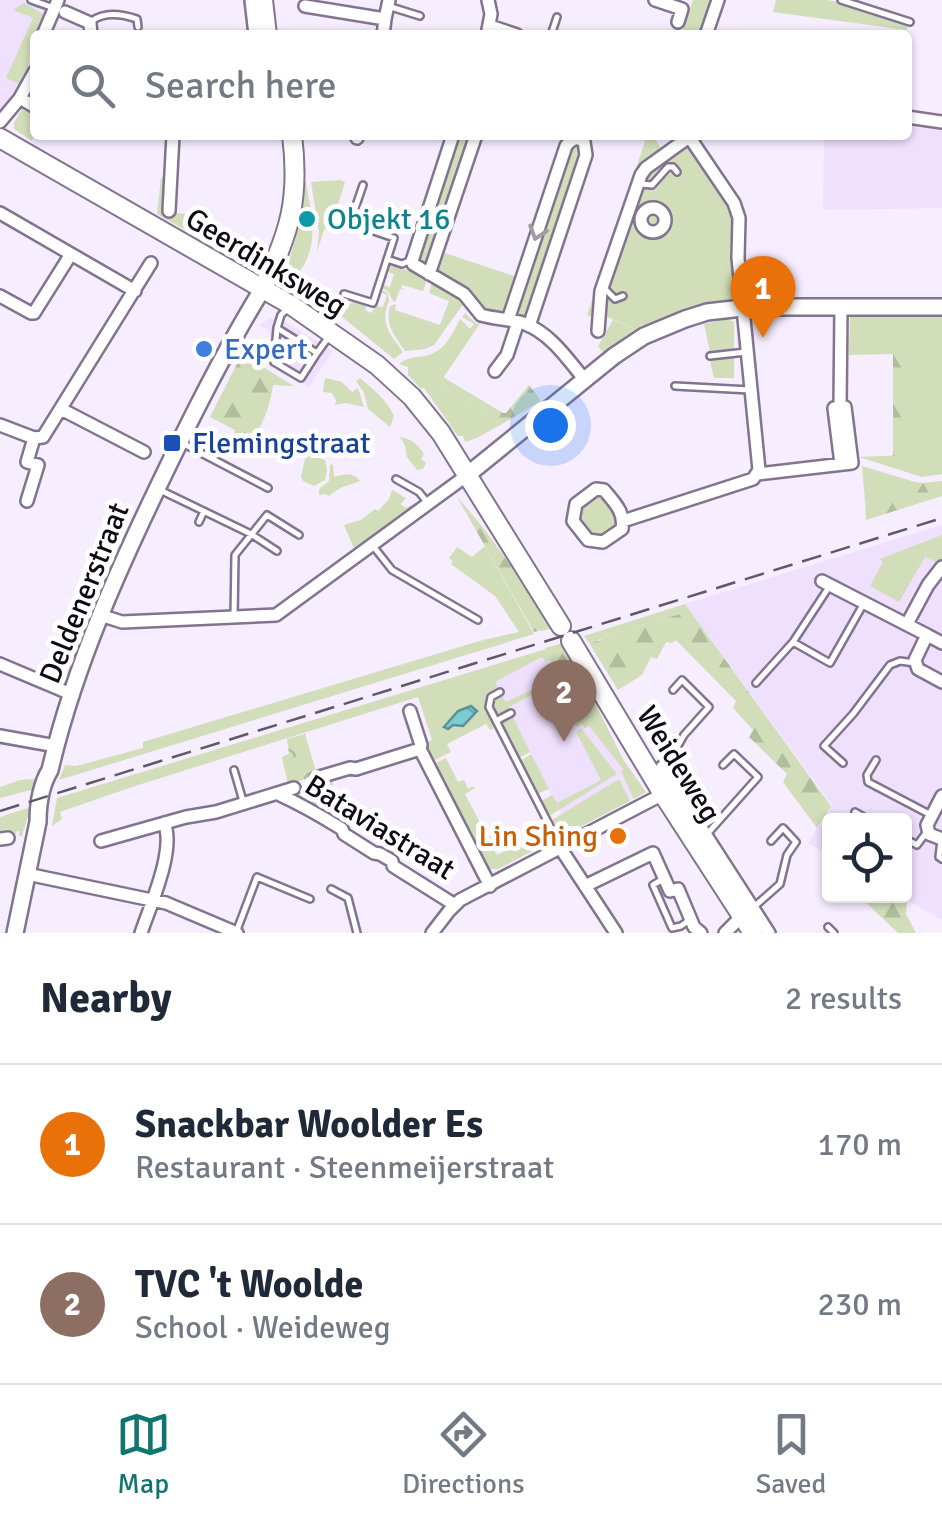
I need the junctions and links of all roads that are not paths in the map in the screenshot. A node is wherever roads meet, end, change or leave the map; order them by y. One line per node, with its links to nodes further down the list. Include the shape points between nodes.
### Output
1 (31, 0): 9 (lane)
2 (251, 0): 18 (street); 19 (main road)
3 (273, 0): 20 (main road)
4 (488, 0): 21 (street)
5 (655, 0): 13 (street, via 682,9)
6 (718, 0): 23 (street)
7 (841, 0): 14 (lane)
8 (304, 6): 10 (street)
9 (59, 7): 16 (street); 17 (street)
10 (387, 8): 11 (lane)
11 (420, 16)
12 (557, 18): 22 (lane)
13 (678, 22)
14 (910, 22)
15 (138, 27): 16 (lane, via 136,19 110,14 97,17)
16 (91, 29)
17 (46, 30)
18 (254, 30)
19 (267, 30)
20 (270, 30)
21 (488, 30)
22 (553, 30)
23 (708, 30)
24 (30, 79): 25 (street)
25 (20, 98): 26 (street); 28 (street)
26 (30, 104)
27 (912, 118): 29 (street)
28 (0, 122)
29 (942, 122)
30 (0, 138): 52 (main road, Geerdinksweg)
31 (173, 140): 42 (street)
32 (293, 140): 52 (main road, Deldenerstraat, via 291,218)
33 (451, 140): 48 (street)
34 (474, 140): 50 (street)
35 (572, 140): 61 (street, one-way to 61)
36 (584, 140): 61 (street, via 586,155)
37 (683, 140): 40 (street, via 646,168)
38 (691, 140): 60 (street, via 737,210)
39 (677, 172): 40 (lane, via 668,167 652,185)
40 (638, 183): 51 (street, via 635,213)
41 (363, 186): 45 (lane)
42 (170, 211)
43 (0, 214): 46 (street)
44 (338, 219): 45 (lane)
45 (350, 223): 47 (lane, via 394,238)
46 (70, 254): 53 (street); 55 (street, via 34,313)
47 (388, 259): 48 (lane); 54 (lane, via 373,302)
48 (412, 260): 50 (street)
49 (152, 263): 53 (street)
50 (430, 274): 61 (street, via 464,294 481,316)
51 (603, 286): 56 (lane, via 614,299); 63 (street)
52 (263, 288): 57 (main road, Geerdinksweg); 75 (main road, Deldenerstraat)
53 (135, 291): 72 (street)
54 (344, 294)
55 (0, 296)
56 (623, 296)
57 (291, 304): 62 (lane); 64 (main road, Geerdinksweg)
58 (841, 307): 59 (main road); 60 (main road); 77 (street, via 840,408 845,407 852,463)
59 (942, 307)
60 (744, 308): 65 (street); 69 (main road, via 707,312 656,330)
61 (519, 322): 68 (street); 69 (street, via 556,346)
62 (277, 328): 66 (lane); 66 (lane, via 274,362 301,378)
63 (598, 330)
64 (332, 332): 66 (lane); 78 (main road, Geerdinksweg, via 412,398)
65 (746, 352): 67 (lane); 71 (street)
66 (318, 353)
67 (710, 356)
68 (495, 371)
69 (584, 379): 78 (main road)
70 (674, 386): 71 (lane)
71 (750, 390): 77 (street)
72 (61, 409): 74 (street, via 43,437); 76 (street)
73 (0, 425): 74 (street)
74 (34, 438): 82 (street, via 27,462 38,465)
75 (180, 441): 80 (main road, Deldenerstraat); 81 (lane)
76 (144, 452)
77 (758, 474): 86 (street)
78 (466, 476): 83 (street); 122 (main road, Weideweg)
79 (396, 479): 83 (lane)
80 (157, 488): 84 (lane); 94 (main road, Deldenerstraat)
81 (268, 488)
82 (27, 501)
83 (429, 504): 89 (street)
84 (204, 511): 85 (lane); 87 (lane)
85 (199, 522)
86 (623, 522): 86 (street, via 600,488 574,509 574,524 591,541 606,541)
87 (252, 534): 88 (lane, via 267,515); 90 (lane); 95 (lane, via 235,556)
88 (298, 536)
89 (373, 546): 95 (street, via 276,615); 96 (lane, via 392,570)
90 (277, 551)
91 (942, 567): 97 (street)
92 (827, 583): 93 (street); 99 (lane)
93 (864, 602): 97 (street); 99 (lane, via 830,664)
94 (100, 614): 95 (street, via 122,622); 107 (main road, Deldenerstraat)
95 (234, 618)
96 (478, 620)
97 (907, 624): 98 (street)
98 (927, 634): 100 (street); 101 (street)
99 (793, 642): 104 (lane)
100 (942, 643)
101 (915, 663): 103 (street); 115 (lane, via 890,664 824,746)
102 (0, 664): 107 (street)
103 (942, 682)
104 (756, 683)
105 (674, 690): 117 (lane, Weideweg, via 682,680 709,707)
106 (500, 692): 110 (lane, via 489,702)
107 (72, 694): 112 (main road, Deldenerstraat)
108 (410, 711): 113 (street)
109 (511, 713): 110 (lane)
110 (496, 721): 133 (lane)
111 (0, 736): 112 (street)
112 (56, 746): 135 (main road, Deldenerstraat)
113 (420, 750): 119 (street); 137 (street)
114 (876, 760): 125 (lane, via 868,782)
115 (843, 764)
116 (723, 765): 128 (lane, Weideweg, via 734,754 758,777)
117 (662, 767): 128 (street, Weideweg)
118 (234, 770): 124 (lane)
119 (316, 778)
120 (294, 788): 121 (street)
121 (278, 794): 124 (street); 142 (street, Bataviastraat)
122 (663, 794): 133 (street); 143 (main road, Weideweg)
123 (942, 796): 125 (street)
124 (244, 804): 126 (street)
125 (931, 816): 127 (street)
126 (164, 824): 130 (street); 141 (street, via 168,837)
127 (927, 830): 129 (street); 132 (lane, via 917,845)
128 (706, 835): 143 (street, Weideweg)
129 (942, 840): 134 (lane)
130 (102, 841)
131 (772, 841): 143 (lane, via 783,828 796,842 780,884)
132 (912, 842)
133 (561, 849): 137 (street); 138 (street)
134 (942, 859)
135 (27, 874): 141 (street); 145 (main road, Deldenerstraat)
136 (664, 879): 138 (street, via 652,853); 144 (street, via 670,891 678,889); 144 (lane, via 653,885 672,928)
137 (490, 886): 142 (street)
138 (585, 886): 150 (street)
139 (331, 889): 148 (lane, via 348,898)
140 (310, 899): 147 (lane, via 257,878)
141 (152, 900): 146 (street); 147 (street)
142 (455, 904): 149 (street)
143 (747, 912): 152 (street); 153 (main road, Weideweg); 154 (street, Weideweg)
144 (685, 926): 151 (street)
145 (15, 933)
146 (141, 933)
147 (236, 933)
148 (357, 933)
149 (432, 933)
150 (616, 933)
151 (702, 933)
152 (725, 933)
153 (753, 933)
154 (769, 933)

